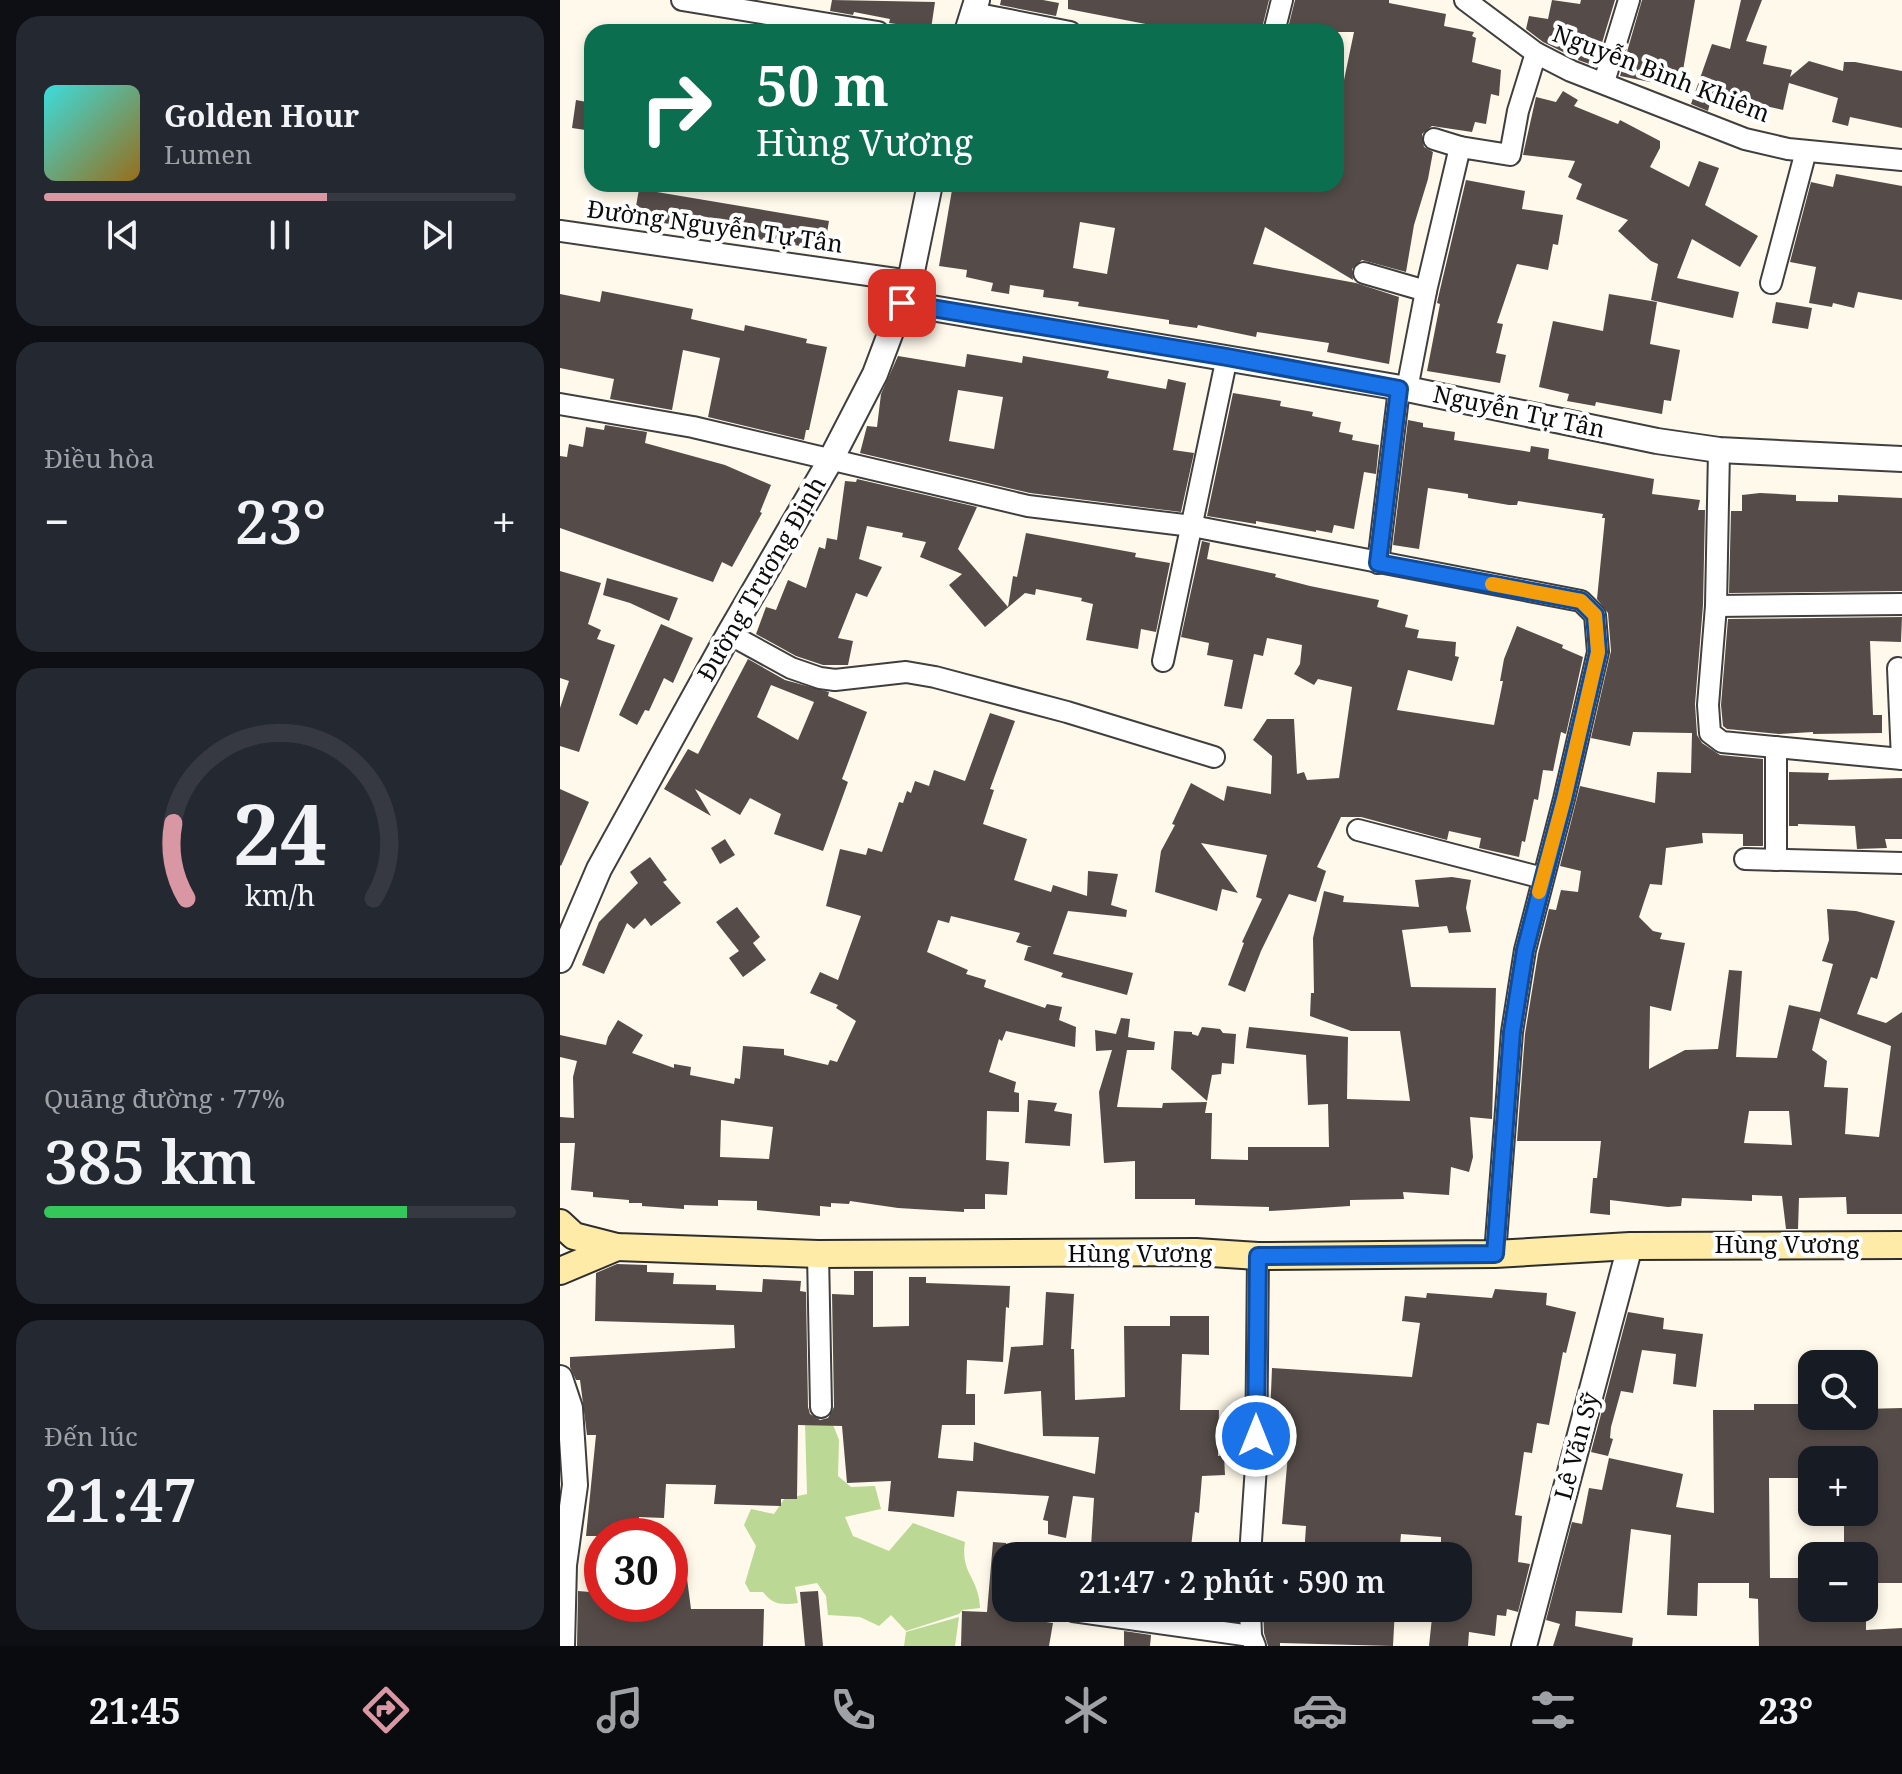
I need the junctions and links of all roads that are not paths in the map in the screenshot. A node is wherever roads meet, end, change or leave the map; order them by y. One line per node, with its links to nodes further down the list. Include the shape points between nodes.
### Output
1 (682, 0): 5 (street)
2 (1282, 0): 9 (street)
3 (1465, 0): 10 (street, Nguyễn Bình Khiêm)
4 (1629, 0): 11 (street)
5 (772, 8): 7 (street)
6 (972, 15): 8 (street)
7 (843, 24)
8 (1024, 24)
9 (1276, 24)
10 (1536, 53): 11 (street, Nguyễn Bình Khiêm); 13 (street, via 1510,155)
11 (1604, 82): 14 (street, Nguyễn Bình Khiêm, via 1745,139)
12 (1434, 139): 13 (street)
13 (1460, 147): 20 (street)
14 (1806, 151): 15 (street, Nguyễn Bình Khiêm); 19 (street)
15 (1902, 160)
16 (928, 192): 21 (street, Đường Trương Định)
17 (560, 231): 21 (street, Đường Nguyễn Tự Tân)
18 (1364, 273): 20 (street)
19 (1771, 283)
20 (1426, 291): 23 (street)
21 (906, 292): 22 (street, Nguyễn Tự Tân); 27 (street, Đường Trương Định, via 875,374)
22 (1227, 357): 23 (street, Nguyễn Tự Tân); 28 (street)
23 (1403, 389): 25 (street, Nguyễn Tự Tân); 29 (street)
24 (560, 404): 27 (street, via 693,427)
25 (1719, 450): 26 (street, Nguyễn Tự Tân); 31 (street)
26 (1902, 459)
27 (830, 461): 28 (street, via 1028,506); 32 (street, Đường Trương Định)
28 (1192, 526): 29 (street); 33 (street)
29 (1378, 563): 42 (street, via 1581,601 1595,615 1598,652)
30 (1902, 604): 31 (street)
31 (1716, 606): 35 (street, via 1710,733 1722,742)
32 (729, 634): 36 (street, via 820,678 906,672 935,677); 43 (street, Đường Trương Định, via 599,869)
33 (1163, 661)
34 (1898, 668): 37 (street)
35 (1776, 747): 37 (street); 40 (street)
36 (1214, 757)
37 (1902, 759)
38 (1358, 830): 42 (street)
39 (1745, 859): 40 (street)
40 (1776, 860): 41 (street)
41 (1902, 863)
42 (1543, 878): 49 (street, via 1512,1032)
43 (560, 960)
44 (560, 1223): 47 (main road, via 574,1236)
45 (1902, 1245): 46 (main road, Hùng Vương)
46 (1630, 1246): 49 (main road, Hùng Vương); 58 (street, Lê Văn Sỹ)
47 (617, 1247): 48 (main road, Hùng Vương); 51 (main road)
48 (818, 1254): 50 (main road, Hùng Vương); 53 (street)
49 (1495, 1254): 50 (main road, Hùng Vương)
50 (1258, 1256): 54 (street)
51 (560, 1271)
52 (560, 1378): 57 (street, via 570,1408 575,1485 564,1565)
53 (821, 1407)
54 (1251, 1542)
55 (1139, 1622): 56 (street)
56 (1253, 1641)
57 (562, 1646)
58 (1524, 1646)

